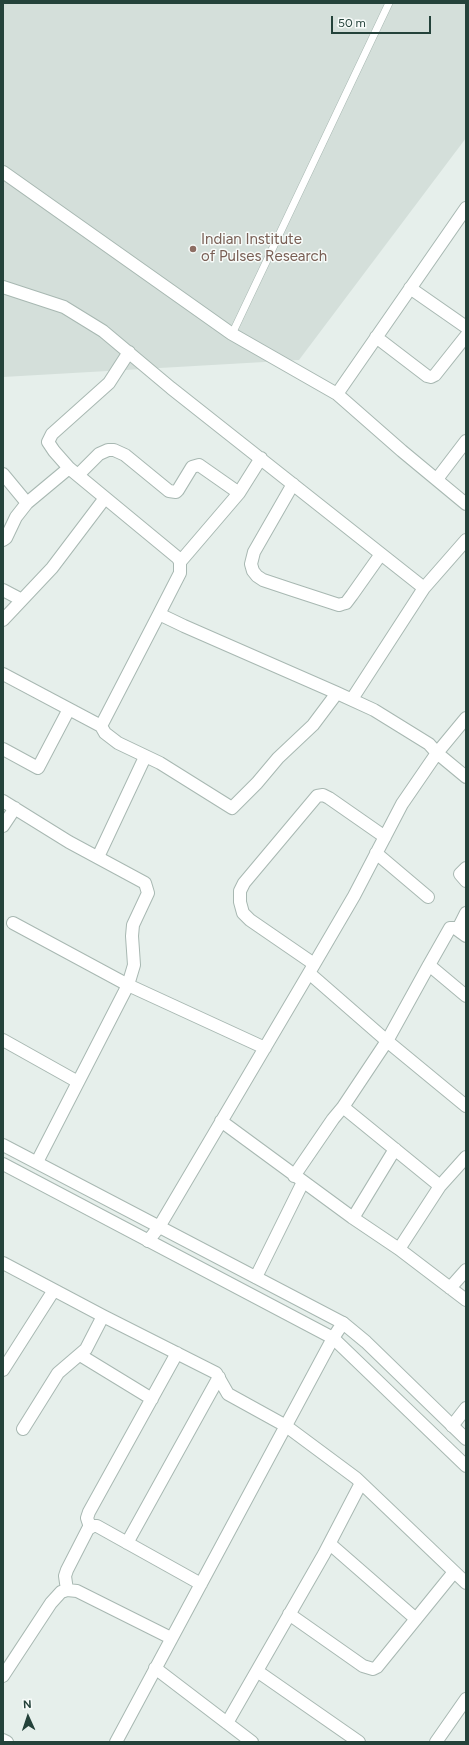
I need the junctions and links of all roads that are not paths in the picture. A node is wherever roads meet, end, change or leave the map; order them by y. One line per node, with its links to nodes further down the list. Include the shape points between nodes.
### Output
1 (389, 3): 7 (lane)
2 (3, 172): 7 (street)
3 (465, 211): 5 (street)
4 (3, 288): 9 (street, via 64,307)
5 (410, 288): 6 (street); 8 (street)
6 (465, 327): 8 (street, via 435,375 431,377)
7 (232, 334): 10 (street)
8 (376, 337): 10 (street)
9 (129, 352): 12 (street); 13 (street, via 109,384 49,438 51,447)
10 (337, 394): 15 (street)
11 (466, 440): 15 (street)
12 (262, 458): 16 (street); 17 (street)
13 (74, 471): 17 (street, via 102,452 114,450 125,455 169,491 176,492 192,468 199,465); 18 (street); 19 (street)
14 (3, 474): 19 (street)
15 (437, 479): 20 (street)
16 (293, 484): 23 (street); 23 (street, via 254,552 251,564 257,576 339,605 349,599)
17 (239, 493): 24 (street)
18 (105, 498): 24 (street, via 175,555); 27 (street, via 52,568)
19 (27, 504): 21 (street)
20 (466, 504)
21 (3, 540)
22 (466, 540): 25 (street)
23 (381, 554): 25 (street)
24 (180, 562): 28 (street, via 180,573)
25 (424, 588): 32 (street)
26 (3, 590): 27 (street)
27 (22, 600): 29 (street)
28 (159, 614): 31 (street); 35 (street)
29 (3, 620)
30 (3, 674): 33 (street)
31 (338, 693): 32 (street); 38 (street, via 313,724 232,808 160,763)
32 (352, 699): 37 (street, via 429,744)
33 (69, 709): 35 (street); 36 (street, via 38,768)
34 (466, 718): 37 (street)
35 (101, 726): 38 (street, via 105,733 118,743)
36 (3, 749)
37 (437, 753): 39 (street); 43 (street, via 402,804)
38 (145, 757): 45 (street)
39 (466, 777)
40 (3, 801): 41 (street)
41 (15, 808): 42 (street); 45 (street)
42 (3, 826)
43 (385, 837): 44 (street); 53 (street, via 329,798 317,796 244,883 240,891 243,913)
44 (376, 853): 48 (street); 53 (street)
45 (98, 858): 54 (street, via 145,883 147,888 146,897 133,925 134,965)
46 (466, 868): 47 (street, via 460,874)
47 (466, 882)
48 (428, 897)
49 (466, 913): 51 (street)
50 (13, 923): 54 (street)
51 (462, 933): 52 (street, via 450,928)
52 (429, 965): 55 (street); 57 (street)
53 (312, 969): 57 (street); 58 (street)
54 (128, 985): 58 (street); 59 (street)
55 (466, 996)
56 (3, 1040): 59 (street)
57 (387, 1041): 60 (street); 61 (street)
58 (265, 1048): 62 (street)
59 (78, 1082): 66 (street)
60 (466, 1106)
61 (343, 1107): 64 (street); 68 (street, via 333,1119)
62 (221, 1122): 68 (street); 71 (street)
63 (3, 1145): 66 (street)
64 (395, 1149): 69 (street); 70 (street)
65 (466, 1157): 69 (street)
66 (37, 1162): 71 (street)
67 (3, 1164): 72 (street)
68 (299, 1179): 70 (street); 76 (street)
69 (440, 1186): 73 (street)
70 (353, 1218): 73 (street)
71 (159, 1227): 72 (street); 76 (street)
72 (148, 1241): 82 (street)
73 (399, 1249): 77 (street)
74 (3, 1263): 78 (street)
75 (466, 1270): 77 (street)
76 (256, 1277): 81 (street)
77 (450, 1288): 79 (street)
78 (54, 1290): 80 (street); 85 (street)
79 (466, 1300)
80 (103, 1316): 83 (street); 84 (street, via 90,1343)
81 (343, 1323): 82 (street); 90 (street)
82 (333, 1338): 89 (street); 93 (street)
83 (178, 1353): 86 (street); 87 (street)
84 (80, 1355): 87 (street); 91 (street, via 58,1373)
85 (3, 1370)
86 (220, 1377): 89 (street, via 228,1394); 96 (street)
87 (152, 1399): 95 (street, via 89,1512 87,1518)
88 (466, 1408): 90 (street)
89 (286, 1426): 94 (street); 100 (street)
90 (452, 1426): 92 (street)
91 (23, 1429)
92 (466, 1440)
93 (466, 1466)
94 (361, 1483): 97 (street); 98 (street)
95 (90, 1527): 96 (street, via 97,1526); 101 (street, via 67,1570)
96 (127, 1543): 100 (street)
97 (330, 1544): 102 (street); 103 (street)
98 (454, 1572): 99 (street); 103 (street)
99 (466, 1583)
100 (201, 1584): 104 (street)
101 (67, 1590): 104 (street, via 77,1591); 107 (street, via 61,1592 51,1603)
102 (289, 1614): 103 (street, via 369,1669 377,1667); 106 (street)
103 (416, 1619)
104 (171, 1638): 105 (street)
105 (155, 1668): 109 (street); 112 (street)
106 (257, 1671): 109 (street); 114 (street)
107 (3, 1676)
108 (466, 1699): 115 (street)
109 (227, 1723): 113 (street)
110 (3, 1740): 111 (street)
111 (7, 1742)
112 (116, 1742)
113 (252, 1742)
114 (359, 1742)
115 (436, 1742)

